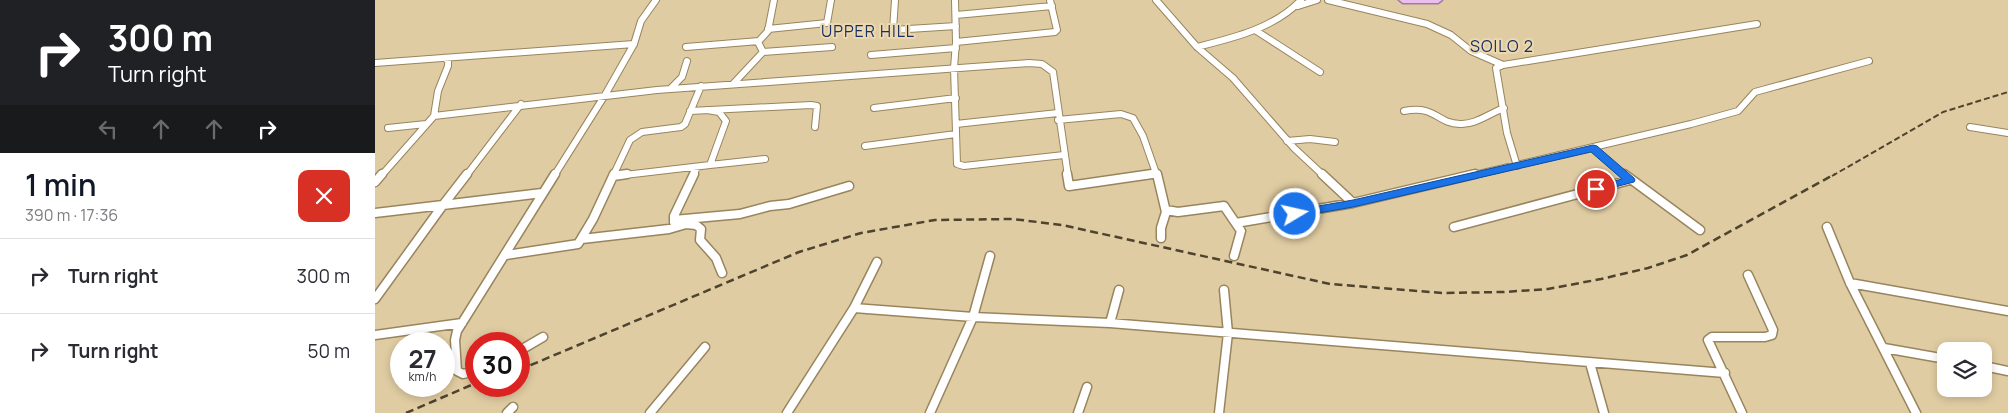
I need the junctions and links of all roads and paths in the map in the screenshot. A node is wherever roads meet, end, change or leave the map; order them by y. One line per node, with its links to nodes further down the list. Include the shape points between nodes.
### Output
1 (656, 0): 22 (street, via 641,21)
2 (774, 0): 17 (street)
3 (831, 0): 17 (street, via 827,23)
4 (895, 0): 16 (street, via 893,30)
5 (955, 0): 14 (street)
6 (1156, 0): 19 (street)
7 (1301, 0): 13 (street)
8 (1317, 0): 13 (street)
9 (1328, 0): 33 (street, via 1427,24 1451,35 1471,51)
10 (1403, 0): 11 (highway)
11 (1438, 0)
12 (1051, 3): 14 (street); 23 (street, via 1055,32)
13 (1295, 7): 18 (street)
14 (956, 16): 16 (street)
15 (1757, 24): 33 (street)
16 (956, 26): 23 (street)
17 (769, 29): 20 (street)
18 (1255, 30): 21 (street); 35 (street)
19 (1190, 39): 21 (street); 25 (street)
20 (759, 41): 26 (street); 27 (street)
21 (1212, 43): 25 (street)
22 (634, 44): 29 (street); 39 (street)
23 (956, 45): 28 (street); 34 (street)
24 (832, 46): 27 (street)
25 (1197, 47): 56 (street, via 1233,78)
26 (686, 48)
27 (763, 52): 36 (street)
28 (871, 55)
29 (445, 58): 32 (street); 47 (street, via 448,66)
30 (687, 61): 38 (street, via 686,71 679,82)
31 (1869, 61): 59 (street, via 1755,92 1738,111)
32 (375, 63)
33 (1503, 65): 43 (street, via 1497,68 1496,74)
34 (954, 68): 36 (street); 40 (street); 48 (street, via 1019,63 1047,66 1053,72)
35 (1320, 72)
36 (733, 84): 37 (street)
37 (701, 86): 38 (street); 45 (street)
38 (669, 89): 39 (street)
39 (605, 95): 41 (street); 70 (street)
40 (956, 98): 42 (street); 50 (street)
41 (521, 104): 47 (street); 72 (street)
42 (874, 108)
43 (1504, 108): 46 (street, via 1460,124 1427,108); 63 (street, via 1507,133)
44 (707, 110): 45 (street); 51 (street, via 811,105 817,106 818,111); 62 (street, via 718,112 726,120)
45 (690, 111): 66 (street, via 681,127 647,131 633,137)
46 (1404, 111)
47 (434, 116): 49 (street)
48 (1058, 117): 50 (street); 60 (street); 65 (street, via 1121,114 1134,118 1145,137)
49 (427, 124): 52 (street); 68 (street)
50 (956, 124): 55 (street)
51 (815, 127)
52 (388, 128)
53 (1969, 128): 54 (street)
54 (2008, 133)
55 (956, 134): 58 (street); 60 (street, via 956,160 957,164 964,166)
56 (1287, 141): 57 (street); 71 (street)
57 (1335, 142)
58 (865, 146)
59 (1593, 148): 63 (street); 67 (street)
60 (1063, 155): 65 (street, via 1069,186)
61 (765, 159): 62 (street)
62 (711, 165): 64 (street)
63 (1517, 166): 71 (street)
64 (697, 167): 66 (street); 75 (street)
65 (1155, 174): 73 (street)
66 (613, 176): 81 (street)
67 (1630, 180): 77 (street); 79 (street)
68 (375, 182)
69 (849, 186): 75 (street, via 789,204)
70 (542, 193): 72 (street); 82 (street)
71 (1353, 203): 76 (street)
72 (443, 205): 74 (street); 91 (street)
73 (1166, 210): 76 (street, via 1178,212 1224,206); 80 (street, via 1160,228)
74 (375, 213)
75 (676, 223): 81 (street); 86 (street, via 701,229 700,240 717,258)
76 (1236, 223): 84 (street, via 1241,234)
77 (1454, 227)
78 (1827, 228): 88 (street)
79 (1700, 230)
80 (1161, 238)
81 (582, 239): 82 (street, via 575,245)
82 (506, 255): 95 (street)
83 (990, 256): 94 (street)
84 (1234, 256)
85 (877, 262): 92 (street)
86 (723, 273)
87 (1748, 274): 108 (street, via 1773,330 1772,335 1712,337 1708,340)
88 (1850, 283): 93 (street); 102 (street)
89 (1119, 290): 96 (street)
90 (1224, 290): 97 (street)
91 (375, 299)
92 (853, 308): 94 (street); 111 (street)
93 (2008, 311)
94 (973, 318): 96 (street); 112 (street)
95 (462, 323): 98 (street); 107 (street, via 455,340 457,371)
96 (1110, 323): 97 (street)
97 (1228, 332): 104 (street); 114 (street)
98 (375, 335)
99 (543, 337): 100 (street)
100 (530, 345)
101 (705, 347): 110 (street)
102 (1884, 348): 103 (street); 117 (street)
103 (1937, 358)
104 (1590, 363): 108 (street); 115 (street)
105 (1992, 368): 106 (street)
106 (2008, 371)
107 (465, 374)
108 (1725, 374): 116 (street)
109 (1087, 387): 113 (street)
110 (650, 413)
111 (787, 413)
112 (931, 413)
113 (1078, 413)
114 (1219, 413)
115 (1604, 413)
116 (1742, 413)
117 (1916, 413)

